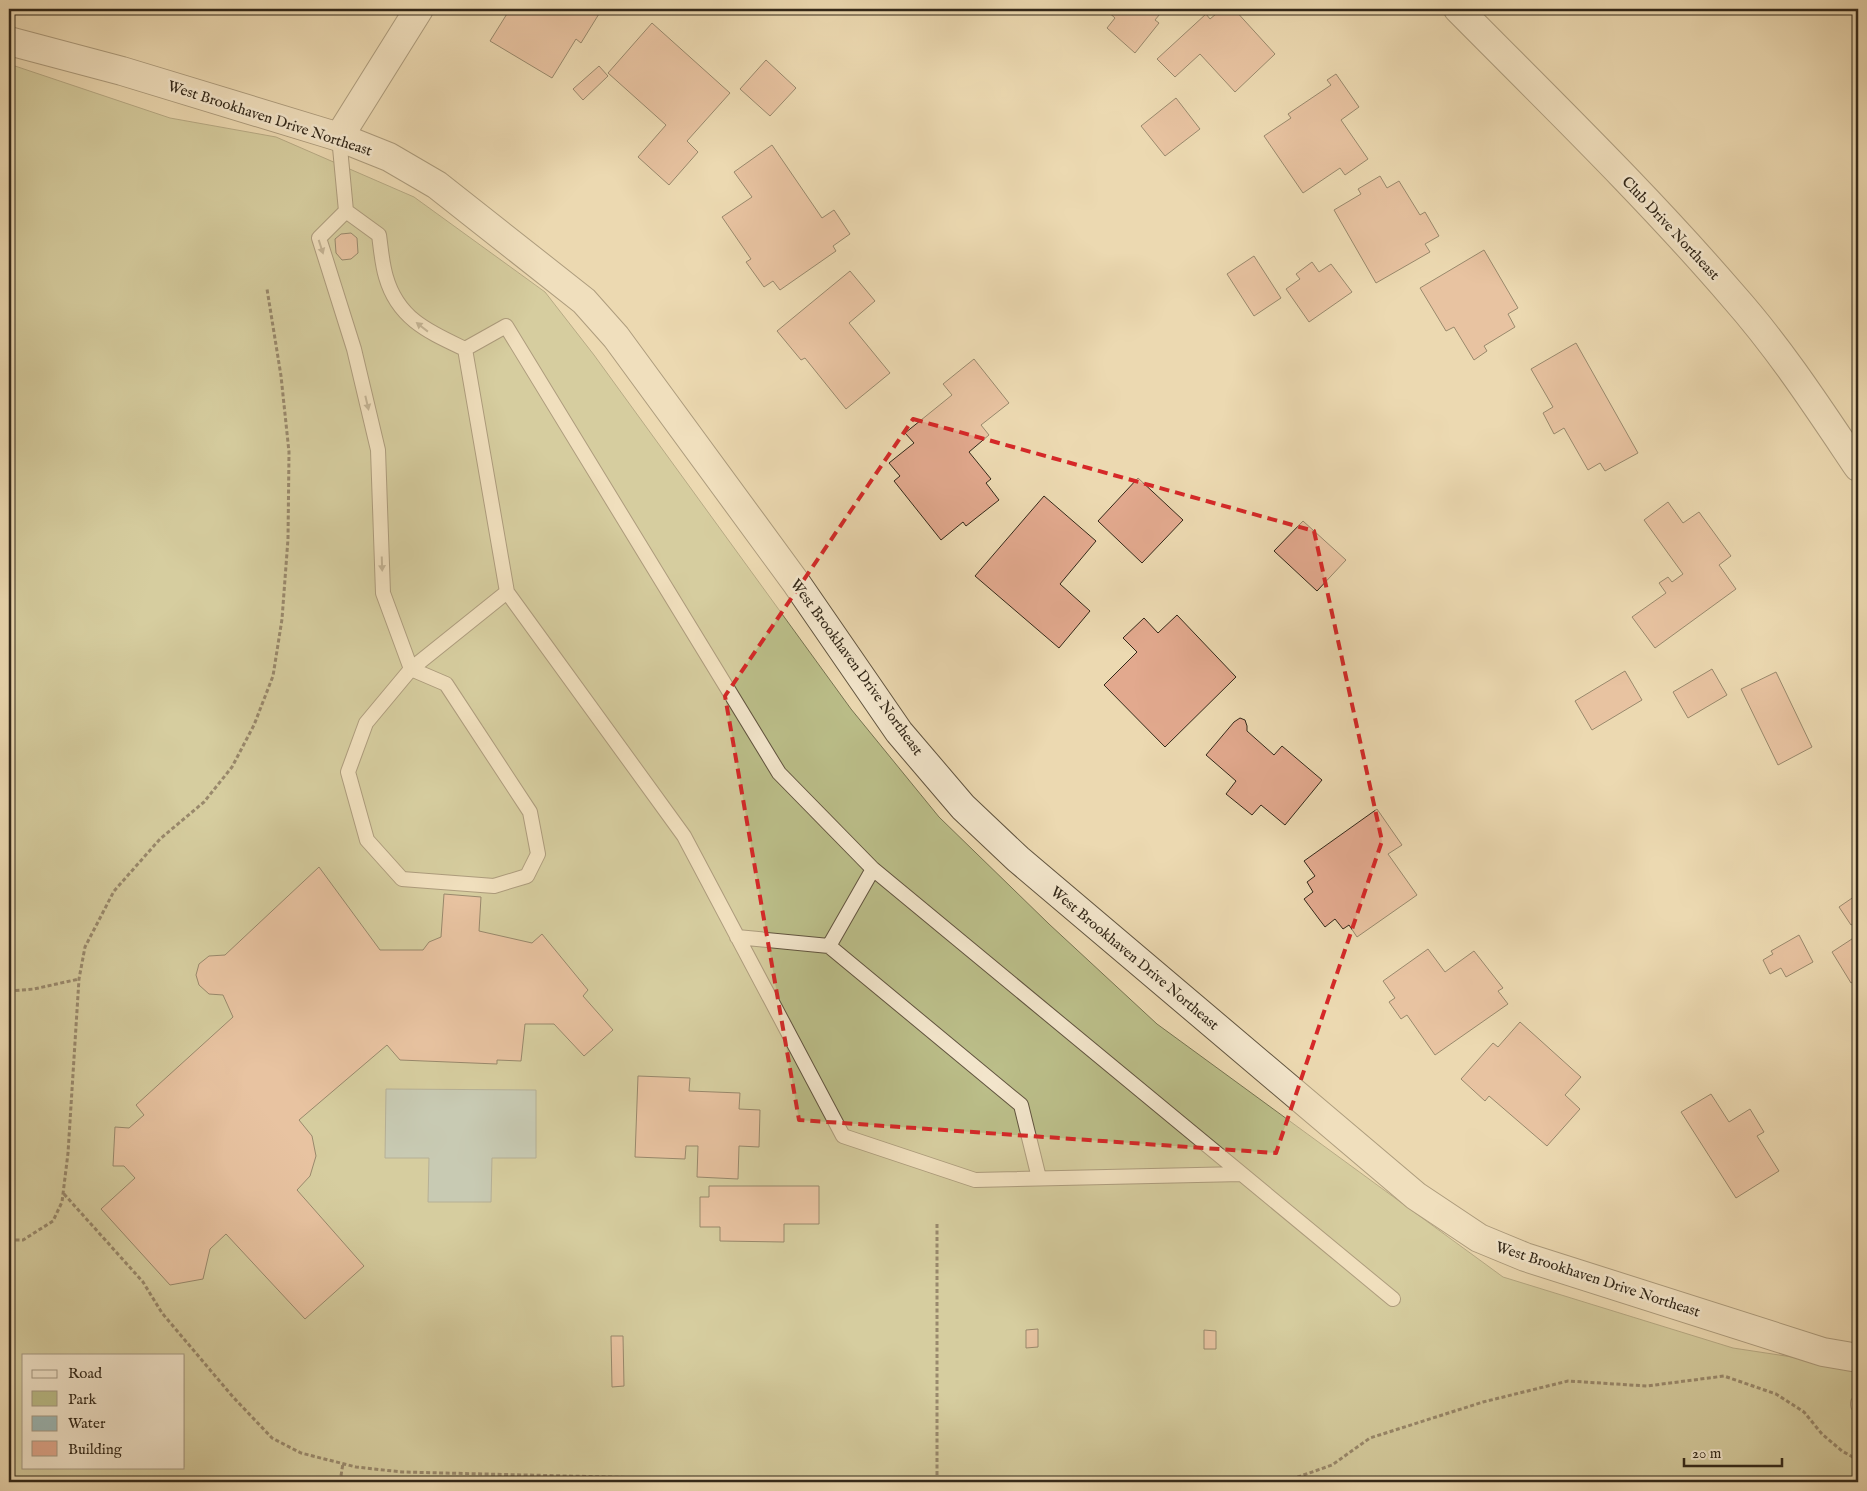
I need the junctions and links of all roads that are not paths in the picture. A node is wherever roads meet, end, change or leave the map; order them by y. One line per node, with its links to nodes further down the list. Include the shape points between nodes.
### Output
1 (419, 9): 4 (street)
2 (1458, 9): 7 (street, Club Drive Northeast, via 1658,212 1734,297 1808,392)
3 (9, 40): 4 (street, West Brookhaven Drive Northeast)
4 (339, 137): 5 (lane); 16 (street, West Brookhaven Drive Northeast, via 389,157 438,185 584,301 616,337 792,576 899,732 963,807 1018,859 1416,1196 1479,1238 1525,1257 1824,1352)
5 (346, 210): 6 (lane, one-way to 5, via 427,332 402,311 386,278 379,235); 9 (lane, one-way to 9, via 318,238 354,349 378,450 384,593)
6 (466, 349): 8 (lane); 10 (lane, via 506,326 779,773)
7 (1858, 467)
8 (507, 592): 9 (lane); 11 (lane, via 684,836)
9 (412, 669): 9 (lane, via 366,723 348,772 367,840 402,880 494,886 527,876 538,854 530,812 446,684)
10 (873, 868): 12 (lane); 13 (lane)
11 (737, 936): 12 (lane); 14 (lane, via 843,1136 975,1180)
12 (829, 946): 14 (lane, via 1021,1105)
13 (1242, 1174): 14 (lane); 15 (lane)
14 (1039, 1178)
15 (1393, 1300)
16 (1858, 1358)

